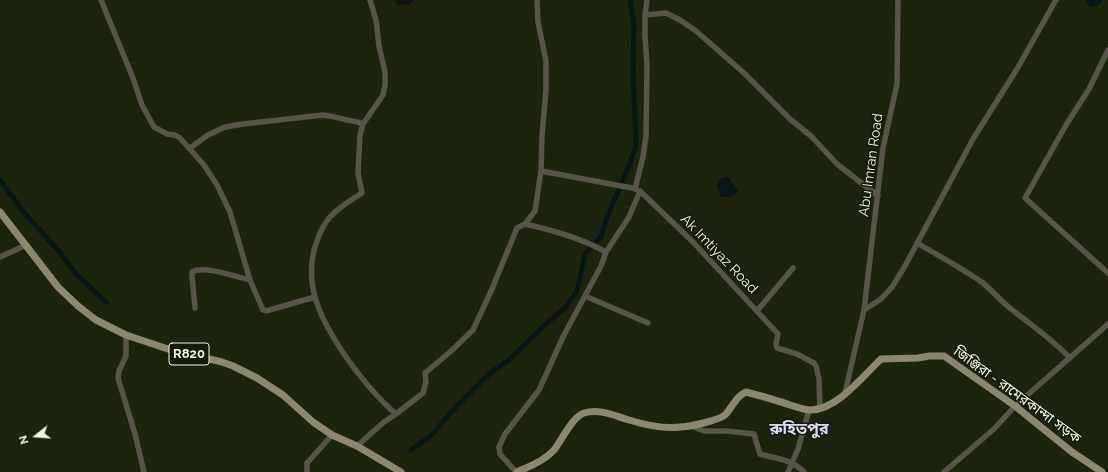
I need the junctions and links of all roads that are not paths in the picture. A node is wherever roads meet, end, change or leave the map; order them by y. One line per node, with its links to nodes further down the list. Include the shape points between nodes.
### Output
1 (101, 0): 10 (street, via 142,105 154,127 175,135)
2 (370, 0): 9 (street, via 376,20 385,85 382,95)
3 (537, 0): 11 (street, via 538,22 546,60)
4 (647, 0): 7 (street)
5 (898, 0): 13 (street, Abu Imran Road, via 897,84 883,148)
6 (1056, 0): 16 (street, via 1017,69 973,138)
7 (645, 15): 12 (street, via 646,136); 13 (street, via 666,14 696,31 811,136 837,164)
8 (1108, 50): 21 (street, via 1089,89 1025,198)
9 (363, 124): 10 (street, via 356,120 323,115 243,124 225,127); 24 (street, via 358,161 362,193 342,206 321,230 311,269)
10 (190, 148): 22 (street, via 217,185 230,212)
11 (541, 170): 12 (street); 15 (street, via 534,211)
12 (636, 189): 18 (street, via 629,217); 27 (street, Ak Imtiyaz Road, via 693,242)
13 (878, 196): 26 (street, Abu Imran Road)
14 (0, 212): 17 (main road, R820)
15 (524, 224): 18 (street, via 548,229); 36 (street, via 517,228 472,330 425,373 423,393)
16 (917, 243): 26 (street, via 892,287 881,299); 31 (street, via 955,264 983,284 1009,308 1058,345)
17 (26, 246): 19 (street); 30 (main road, R820, via 58,287 78,306 96,320)
18 (606, 252): 23 (street)
19 (0, 257)
20 (793, 268): 27 (street)
21 (1108, 272)
22 (250, 280): 24 (street, via 266,311); 25 (street, via 221,272 192,272)
23 (585, 296): 28 (street); 44 (street, via 539,390 498,446 500,454)
24 (315, 298): 36 (street, via 332,336 364,383)
25 (195, 308)
26 (864, 310): 32 (street, Abu Imran Road)
27 (757, 311): 34 (street, Ak Imtiyaz Road, via 778,334 777,348 797,354 812,361 816,366)
28 (648, 323)
29 (1108, 324): 31 (street)
30 (126, 335): 38 (main road, R820, via 233,366 283,395); 41 (street, via 126,356 118,378)
31 (1070, 358): 33 (street)
32 (845, 393): 33 (main road, জিঞ্জিরা - রামেরকান্দা সড়ক, via 881,358 939,355 949,359); 34 (main road, জিঞ্জিরা - রামেরকান্দা সড়ক)
33 (1015, 406): 47 (street, via 994,430); 48 (main road, জিঞ্জিরা - রামেরকান্দা সড়ক, via 1072,452)
34 (820, 409): 35 (main road, জিঞ্জিরা - রামেরকান্দা সড়ক)
35 (810, 410): 37 (main road, জিঞ্জিরা - রামেরকান্দা সড়ক, via 746,392 739,396 725,415); 40 (street, via 798,449)
36 (396, 414): 39 (street)
37 (691, 426): 40 (street, via 704,431 754,434 760,454); 44 (main road, জিঞ্জিরা - রামেরকান্দা সড়ক, via 650,426 604,412 591,411 576,419 546,457)
38 (332, 435): 39 (main road, R820); 42 (street, via 307,463)
39 (356, 446): 43 (main road, R820)
40 (791, 462): 45 (street); 46 (street)
41 (144, 472)
42 (307, 472)
43 (401, 472)
44 (517, 472)
45 (788, 472)
46 (804, 472)
47 (944, 472)
48 (1102, 472)

